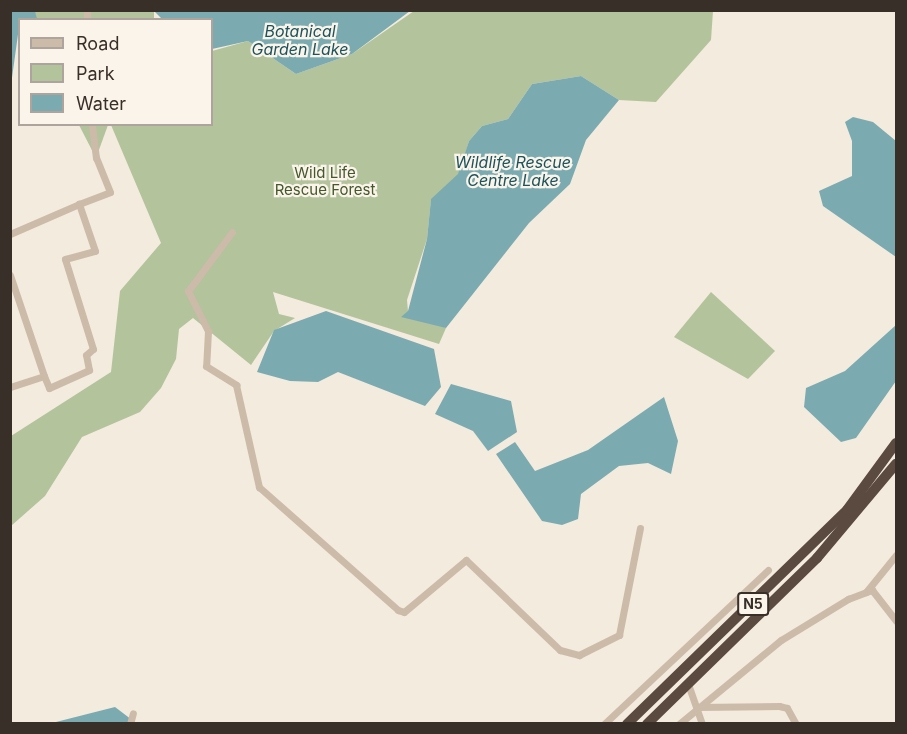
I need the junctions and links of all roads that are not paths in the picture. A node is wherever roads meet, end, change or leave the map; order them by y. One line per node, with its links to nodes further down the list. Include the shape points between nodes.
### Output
1 (92, 126): 2 (street, via 96,158 110,192)
2 (79, 204): 4 (street); 6 (street, via 95,250 65,259 93,349 86,355 89,370 49,388)
3 (232, 232): 10 (street, via 188,291 208,331 206,366 236,385 260,487 398,610 404,612 466,560 560,650 579,655 619,635)
4 (10, 234)
5 (10, 275): 6 (street)
6 (44, 376): 7 (street)
7 (10, 387)
8 (897, 443): 20 (highway, N5, via 847,510)
9 (897, 464): 15 (highway, N5, via 817,558)
10 (640, 528)
11 (897, 555): 13 (street)
12 (768, 570): 19 (street)
13 (866, 592): 14 (street, via 876,593); 16 (street, via 780,640)
14 (897, 621)
15 (688, 684): 16 (street); 21 (highway, N5)
16 (697, 707): 22 (street); 23 (street); 24 (street, via 779,706 788,708)
17 (133, 713): 18 (street)
18 (130, 723)
19 (604, 723)
20 (627, 723)
21 (647, 723)
22 (679, 723)
23 (702, 723)
24 (796, 723)

